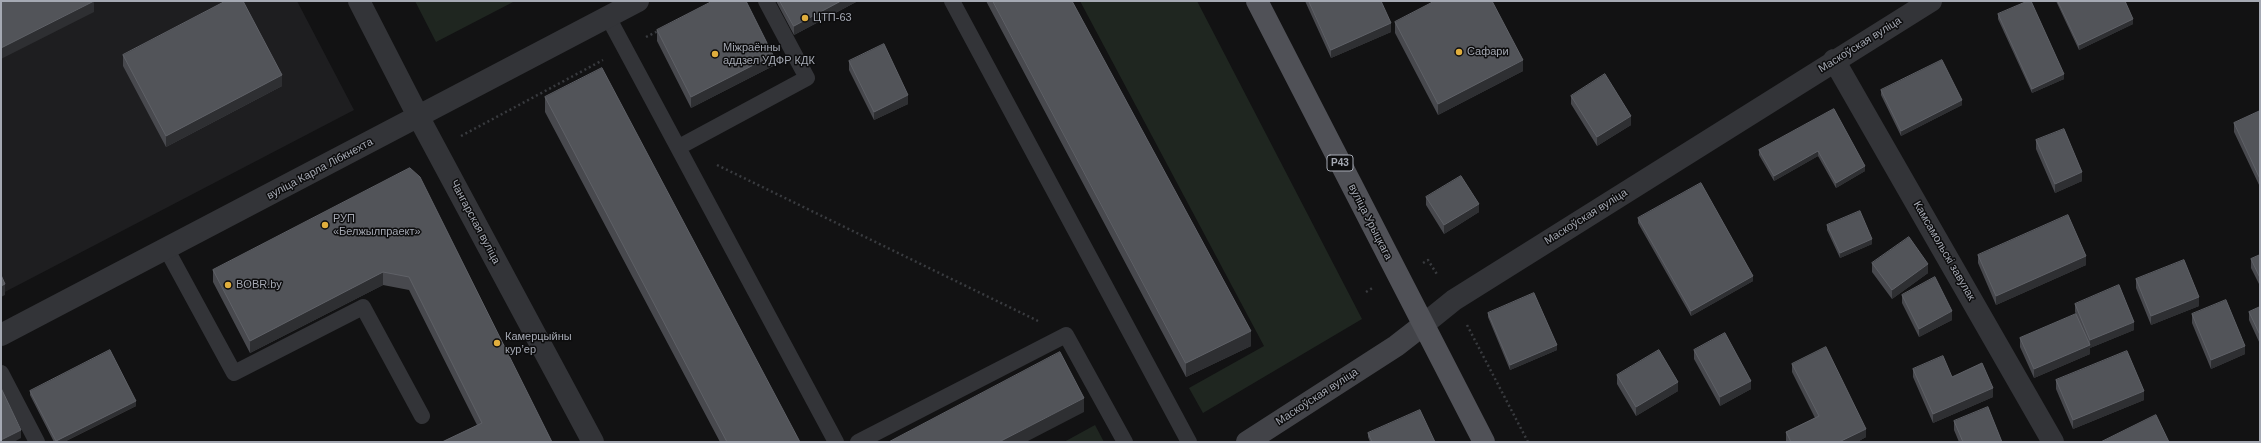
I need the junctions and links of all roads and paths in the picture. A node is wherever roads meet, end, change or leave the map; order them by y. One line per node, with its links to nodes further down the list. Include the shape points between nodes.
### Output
1 (359, 1): 11 (street, Чангарская вуліца)
2 (638, 1): 7 (street, вуліца Карла Лібкнехта)
3 (766, 1): 13 (lane, via 807,78)
4 (952, 1): 25 (lane)
5 (1257, 1): 15 (main road, вуліца Урыцкага / Р43)
6 (1931, 1): 10 (street, Маскоўская вуліца)
7 (608, 17): 9 (lane); 11 (street, вуліца Карла Лібкнехта)
8 (666, 26): 9 (path)
9 (625, 48): 12 (path); 13 (lane)
10 (1834, 60): 15 (street, Маскоўская вуліца, via 1454,300); 28 (street, Камсамольскі завулак)
11 (418, 116): 14 (street, вуліца Карла Лібкнехта); 21 (street, Чангарская вуліца)
12 (459, 137)
13 (679, 147): 17 (path); 22 (lane)
14 (167, 250): 16 (street, вуліца Карла Лібкнехта); 19 (lane, via 234,373 363,307)
15 (1423, 325): 26 (street, Маскоўская вуліца, via 1396,346); 27 (main road, вуліца Урыцкага / Р43)
16 (1, 335)
17 (1066, 335): 23 (lane); 24 (lane)
18 (1, 372): 20 (lane)
19 (422, 416)
20 (37, 442)
21 (593, 442)
22 (836, 442)
23 (858, 442)
24 (1125, 442)
25 (1189, 442)
26 (1247, 442)
27 (1484, 442)
28 (2053, 442)

